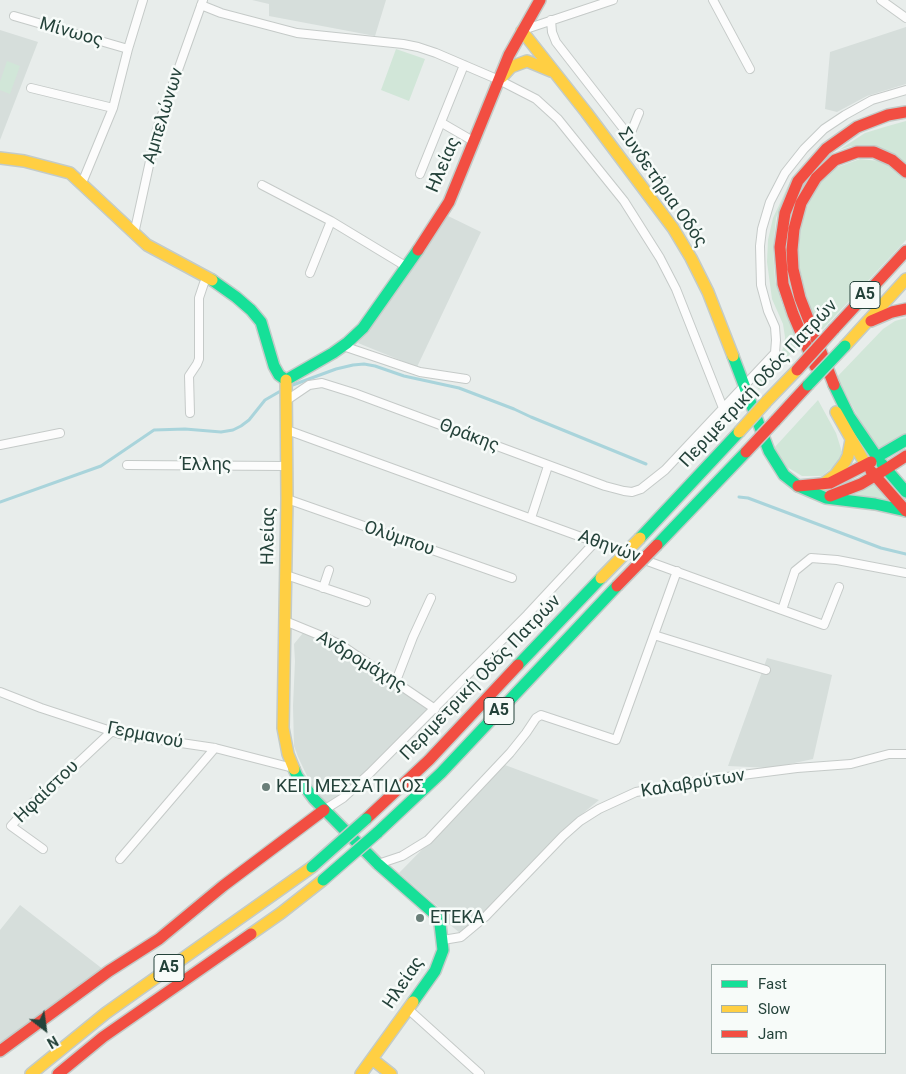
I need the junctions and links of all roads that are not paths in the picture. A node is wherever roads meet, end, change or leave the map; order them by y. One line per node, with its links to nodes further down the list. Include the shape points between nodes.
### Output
1 (143, 0): 11 (street)
2 (540, 0): 10 (main road, Ηλείας)
3 (613, 0): 9 (street)
4 (713, 0): 13 (street)
5 (881, 0): 8 (street)
6 (202, 2): 12 (street, via 221,13 298,33 411,46); 29 (street, Αμπελώνων, via 157,129)
7 (14, 16): 11 (street, Μίνωος)
8 (906, 18)
9 (551, 20): 10 (street); 20 (street, via 556,42 626,132 632,130)
10 (522, 31): 14 (main road, Συνδετήρια Οδός); 15 (main road, Ηλείας)
11 (128, 49): 18 (street)
12 (464, 65): 15 (street); 21 (street)
13 (750, 69)
14 (557, 74): 15 (main road, via 527,61 511,67); 39 (main road, Συνδετήρια Οδός, via 668,221 691,258 708,292)
15 (499, 80): 22 (main road, Ηλείας); 41 (street, via 528,94 548,109 624,201 668,272)
16 (31, 88): 18 (street)
17 (906, 90): 39 (street, via 872,100 845,114 824,129 785,173 770,202 760,246 761,285 775,327 775,353)
18 (113, 108): 26 (street)
19 (906, 112): 45 (main road, via 857,128 826,149 798,181 785,213 780,248 783,284 792,314)
20 (639, 113)
21 (442, 123): 22 (street); 25 (street)
22 (473, 140): 31 (main road, Ηλείας, via 449,202)
23 (0, 158): 26 (main road, via 49,166 70,173)
24 (906, 172): 49 (main road, via 892,160 874,152 857,152 835,160 821,172 805,195 792,240 792,264 798,292 830,375 849,416)
25 (420, 174)
26 (82, 184): 29 (main road)
27 (262, 185): 28 (street)
28 (331, 221): 31 (street); 32 (street)
29 (134, 234): 33 (main road, via 161,254)
30 (906, 249): 92 (main road, Περιμετρική Οδός Πατρών / Α5, bridge, via 797,370 429,760 312,867 106,1012)
31 (407, 267): 37 (main road, Ηλείας, via 363,328)
32 (310, 273)
33 (207, 278): 40 (main road, via 236,297 258,317); 42 (street, via 199,298 199,359 189,376)
34 (906, 279): 36 (main road, Περιμετρική Οδός Πατρών / Α5)
35 (906, 309): 36 (main road)
36 (865, 324): 93 (main road, Περιμετρική Οδός Πατρών / Α5, bridge, via 441,773 323,880 103,1037)
37 (343, 346): 38 (street, via 420,372); 40 (main road, Ηλείας)
38 (466, 379)
39 (744, 386): 41 (street); 57 (main road, Συνδετήρια Οδός, via 776,464 784,476)
40 (286, 389): 43 (main road, Ηλείας); 53 (street, Θράκης, via 322,383 354,392)
41 (723, 408): 53 (street, Θράκης, via 653,481 632,492)
42 (190, 413)
43 (286, 430): 52 (main road, Ηλείας); 62 (street, Αθηνών)
44 (60, 433): 47 (street)
45 (851, 440): 51 (main road); 56 (main road, via 845,462)
46 (906, 440): 49 (main road)
47 (0, 445)
48 (906, 456): 54 (main road)
49 (877, 457): 51 (main road); 54 (main road)
50 (126, 465): 52 (street, Έλλης)
51 (866, 465): 55 (main road); 56 (main road, via 841,479)
52 (286, 466): 60 (main road, Ηλείας)
53 (548, 466): 62 (street)
54 (886, 469): 55 (main road); 58 (main road)
55 (874, 475): 59 (main road); 61 (main road)
56 (823, 484): 57 (main road)
57 (798, 486): 59 (main road, Συνδετήρια Οδός)
58 (906, 492)
59 (826, 498): 61 (main road, Συνδετήρια Οδός)
60 (286, 499): 67 (main road, Ηλείας); 68 (street, Ολύμπου)
61 (906, 511)
62 (531, 518): 63 (street, Αθηνών)
63 (595, 542): 65 (street, Αθηνών); 79 (street)
64 (329, 570): 70 (street)
65 (677, 571): 73 (street, Αθηνών); 75 (street)
66 (906, 573): 73 (street, via 811,558 795,570)
67 (286, 575): 70 (street); 74 (main road, Ηλείας)
68 (512, 578)
69 (839, 587): 73 (street, Αθηνών, via 824,625)
70 (323, 588): 72 (street)
71 (431, 598): 77 (street)
72 (366, 602)
73 (782, 610)
74 (285, 621): 77 (street, Ανδρομάχης, via 340,645); 83 (main road, Ηλείας, via 283,728)
75 (654, 635): 76 (street); 87 (street, via 616,740 542,715 536,718 520,741 428,840 402,856)
76 (766, 670)
77 (396, 681): 79 (street, Ανδρομάχης)
78 (0, 692): 80 (street, Γερμανού)
79 (435, 709): 84 (street, via 354,789)
80 (111, 732): 81 (street, Γερμανού); 85 (street, Ηφαίστου, via 11,826)
81 (215, 748): 83 (street, Γερμανού); 86 (street)
82 (906, 754): 88 (street, Καλαβρύτων, via 636,792 580,821 485,917 461,937)
83 (293, 768): 84 (main road, Ηλείας)
84 (324, 810): 87 (main road, Ηλείας); 90 (main road, via 159,939 109,971)
85 (44, 849)
86 (120, 859)
87 (378, 864): 88 (main road, Ηλείας, via 434,914)
88 (443, 940): 89 (main road, Ηλείας, via 435,971)
89 (408, 1009): 91 (main road, Ηλείας); 96 (street)
90 (0, 1052)
91 (372, 1059): 94 (main road, Ηλείας); 95 (main road)
92 (31, 1074)
93 (58, 1074)
94 (362, 1074)
95 (391, 1074)
96 (480, 1074)

